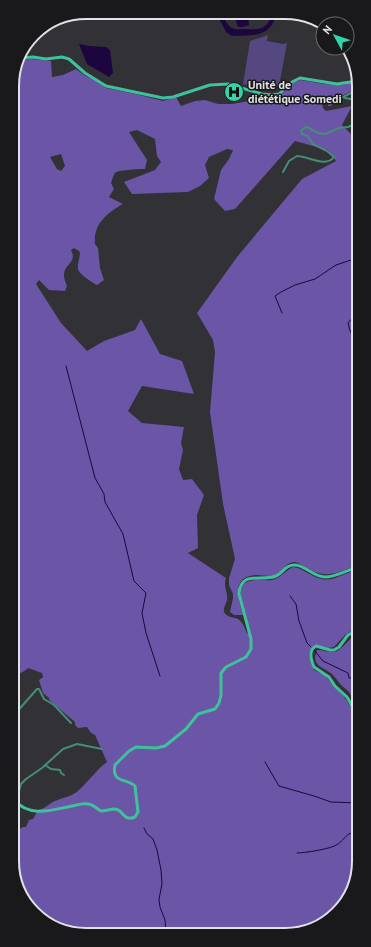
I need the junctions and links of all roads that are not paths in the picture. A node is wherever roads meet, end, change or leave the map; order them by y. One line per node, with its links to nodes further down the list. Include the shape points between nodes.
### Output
1 (25, 58): 2 (street, via 69,59 106,86 163,98 215,84 228,84 272,95 279,94 300,78 337,84)
2 (352, 82)
3 (352, 92): 4 (street, via 343,97)
4 (352, 99)
5 (352, 125): 6 (street, via 325,134 304,128 302,134 334,157 323,162 297,156 289,161)
6 (283, 172)
7 (352, 570): 16 (street, via 323,577 294,564 276,576 245,580 239,594 251,639 251,649 248,656 226,667 221,673 221,695 215,709 198,714 186,729 165,746 136,747 115,765 115,774 119,779 135,786 138,812 135,817 126,818 119,810 101,811 87,804 40,812 26,809)
8 (352, 633): 9 (street, via 336,649 316,646 311,650 311,654 314,667 329,677)
9 (352, 706)
10 (19, 709): 11 (street, via 37,689 44,700 54,705)
11 (71, 723)
12 (102, 749): 13 (street, via 77,744 63,749)
13 (45, 765): 14 (street); 15 (street, via 26,778)
14 (64, 774)
15 (19, 791)
16 (19, 803)

